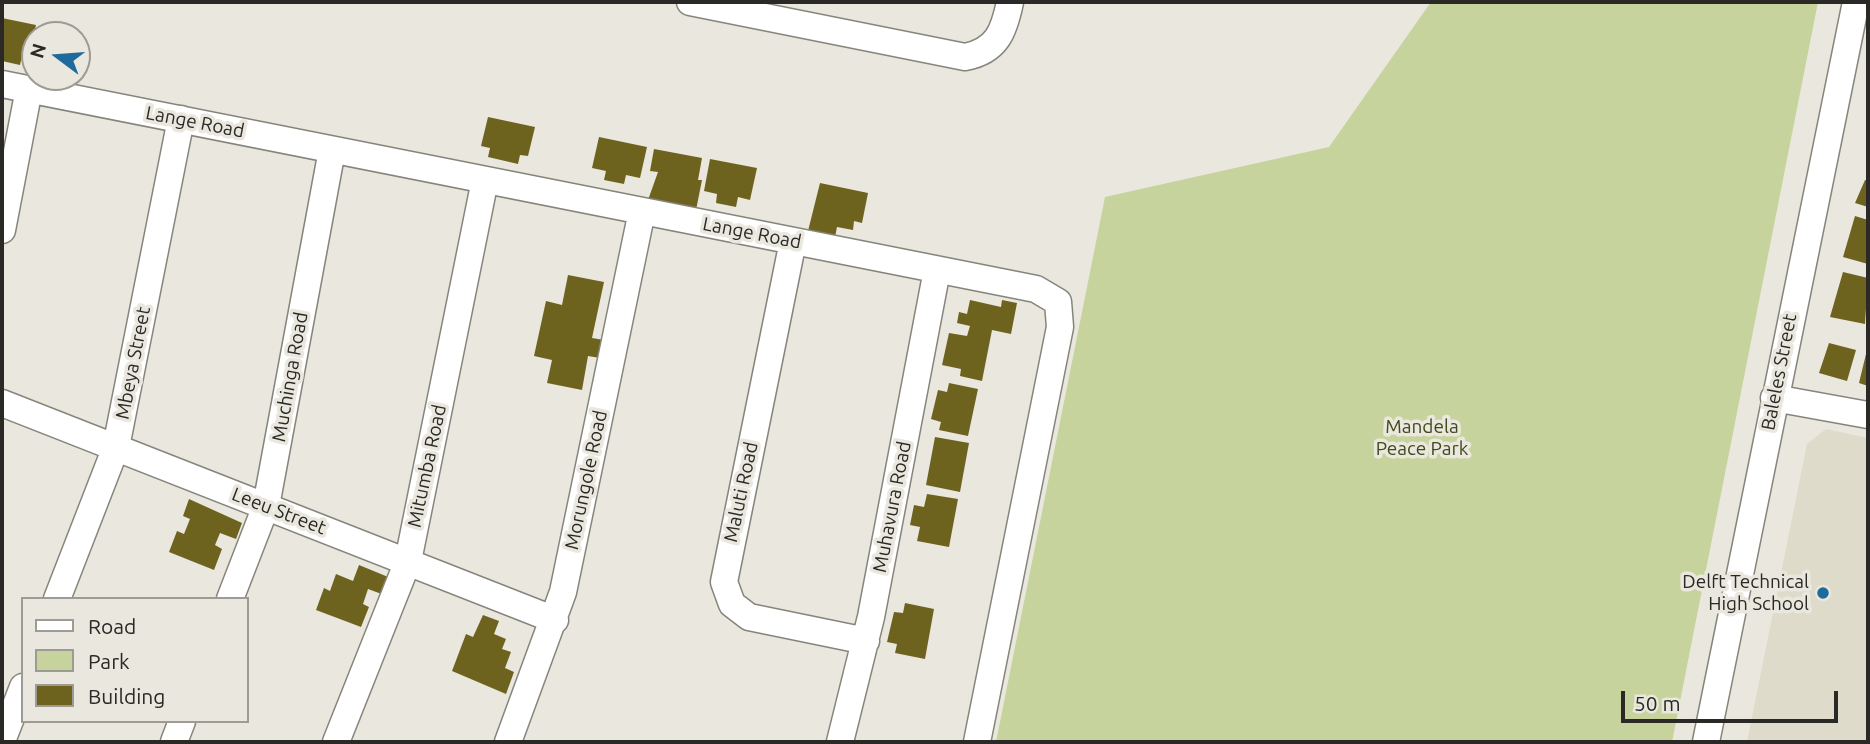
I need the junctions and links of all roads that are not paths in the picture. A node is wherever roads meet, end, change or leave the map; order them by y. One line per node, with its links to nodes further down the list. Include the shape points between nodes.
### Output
1 (690, 2): 4 (street)
2 (1010, 2): 4 (street, via 996,42 965,57)
3 (1856, 2): 5 (street, Baleles Street)
4 (762, 9)
5 (1858, 33): 17 (street, Baleles Street)
6 (2, 84): 7 (street, Lange Road)
7 (21, 88)
8 (29, 91): 14 (street)
9 (39, 91): 10 (street, Lange Road)
10 (181, 119): 11 (street, Lange Road); 20 (street, Mbeya Street)
11 (332, 150): 12 (street, Lange Road); 21 (street, Muchinga Road)
12 (485, 180): 13 (street, Lange Road); 22 (street, Mitumba Road)
13 (642, 211): 15 (street, Lange Road); 25 (street, Morungole Road)
14 (2, 230)
15 (793, 241): 16 (street, Lange Road); 26 (street, Maluti Road, via 724,582 732,604 750,617)
16 (937, 270): 26 (street, Muhavura Road); 34 (street, Lange Road, via 1036,289 1058,302 1061,314)
17 (1774, 398): 19 (street); 35 (street, Baleles Street)
18 (2, 403): 20 (street, Leeu Street)
19 (1868, 415)
20 (116, 447): 21 (street, Leeu Street); 23 (street, Mbeya Street)
21 (266, 506): 22 (street, Leeu Street); 24 (street, Muchinga Road)
22 (408, 561): 25 (street, Leeu Street); 31 (street, Mitumba Road)
23 (58, 597)
24 (231, 597)
25 (555, 620): 32 (street, Morungole Road)
26 (866, 641): 33 (street, Muhavura Road)
27 (21, 692): 29 (street)
28 (181, 723): 30 (street)
29 (2, 741)
30 (174, 742)
31 (336, 742)
32 (508, 742)
33 (840, 742)
34 (977, 742)
35 (1706, 742)

